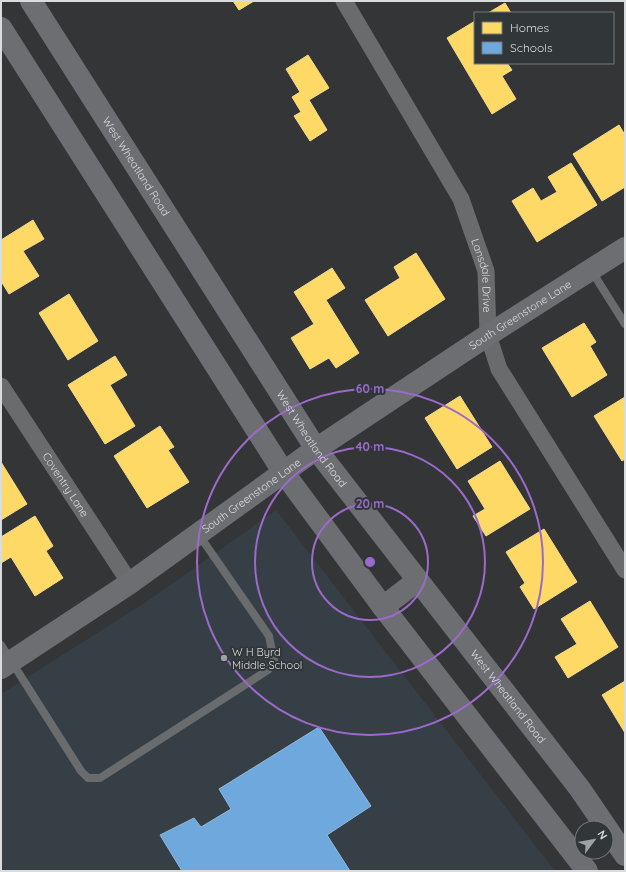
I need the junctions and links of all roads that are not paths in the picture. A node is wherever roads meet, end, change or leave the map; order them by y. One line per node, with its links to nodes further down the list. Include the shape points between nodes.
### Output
1 (31, 1): 9 (main road, West Wheatland Road)
2 (344, 1): 7 (street, Lansdale Drive, via 461,199 486,271)
3 (1, 28): 10 (main road)
4 (625, 248): 5 (main road, South Greenstone Lane)
5 (591, 270): 6 (lane); 7 (main road, South Greenstone Lane)
6 (625, 324)
7 (488, 335): 9 (main road, South Greenstone Lane); 12 (street, Lansdale Drive, via 499,369)
8 (1, 386): 14 (street, Coventry Lane)
9 (316, 449): 10 (main road, South Greenstone Lane); 13 (main road, West Wheatland Road)
10 (284, 473): 11 (main road, South Greenstone Lane); 15 (main road)
11 (199, 534): 14 (main road, South Greenstone Lane); 16 (lane, via 269,636 274,661 268,670 100,778 88,778 81,771)
12 (625, 570)
13 (417, 581): 15 (main road); 17 (main road, West Wheatland Road, via 580,789)
14 (130, 583): 16 (main road, South Greenstone Lane)
15 (384, 607): 18 (main road)
16 (4, 658)
17 (625, 855)
18 (587, 871)

